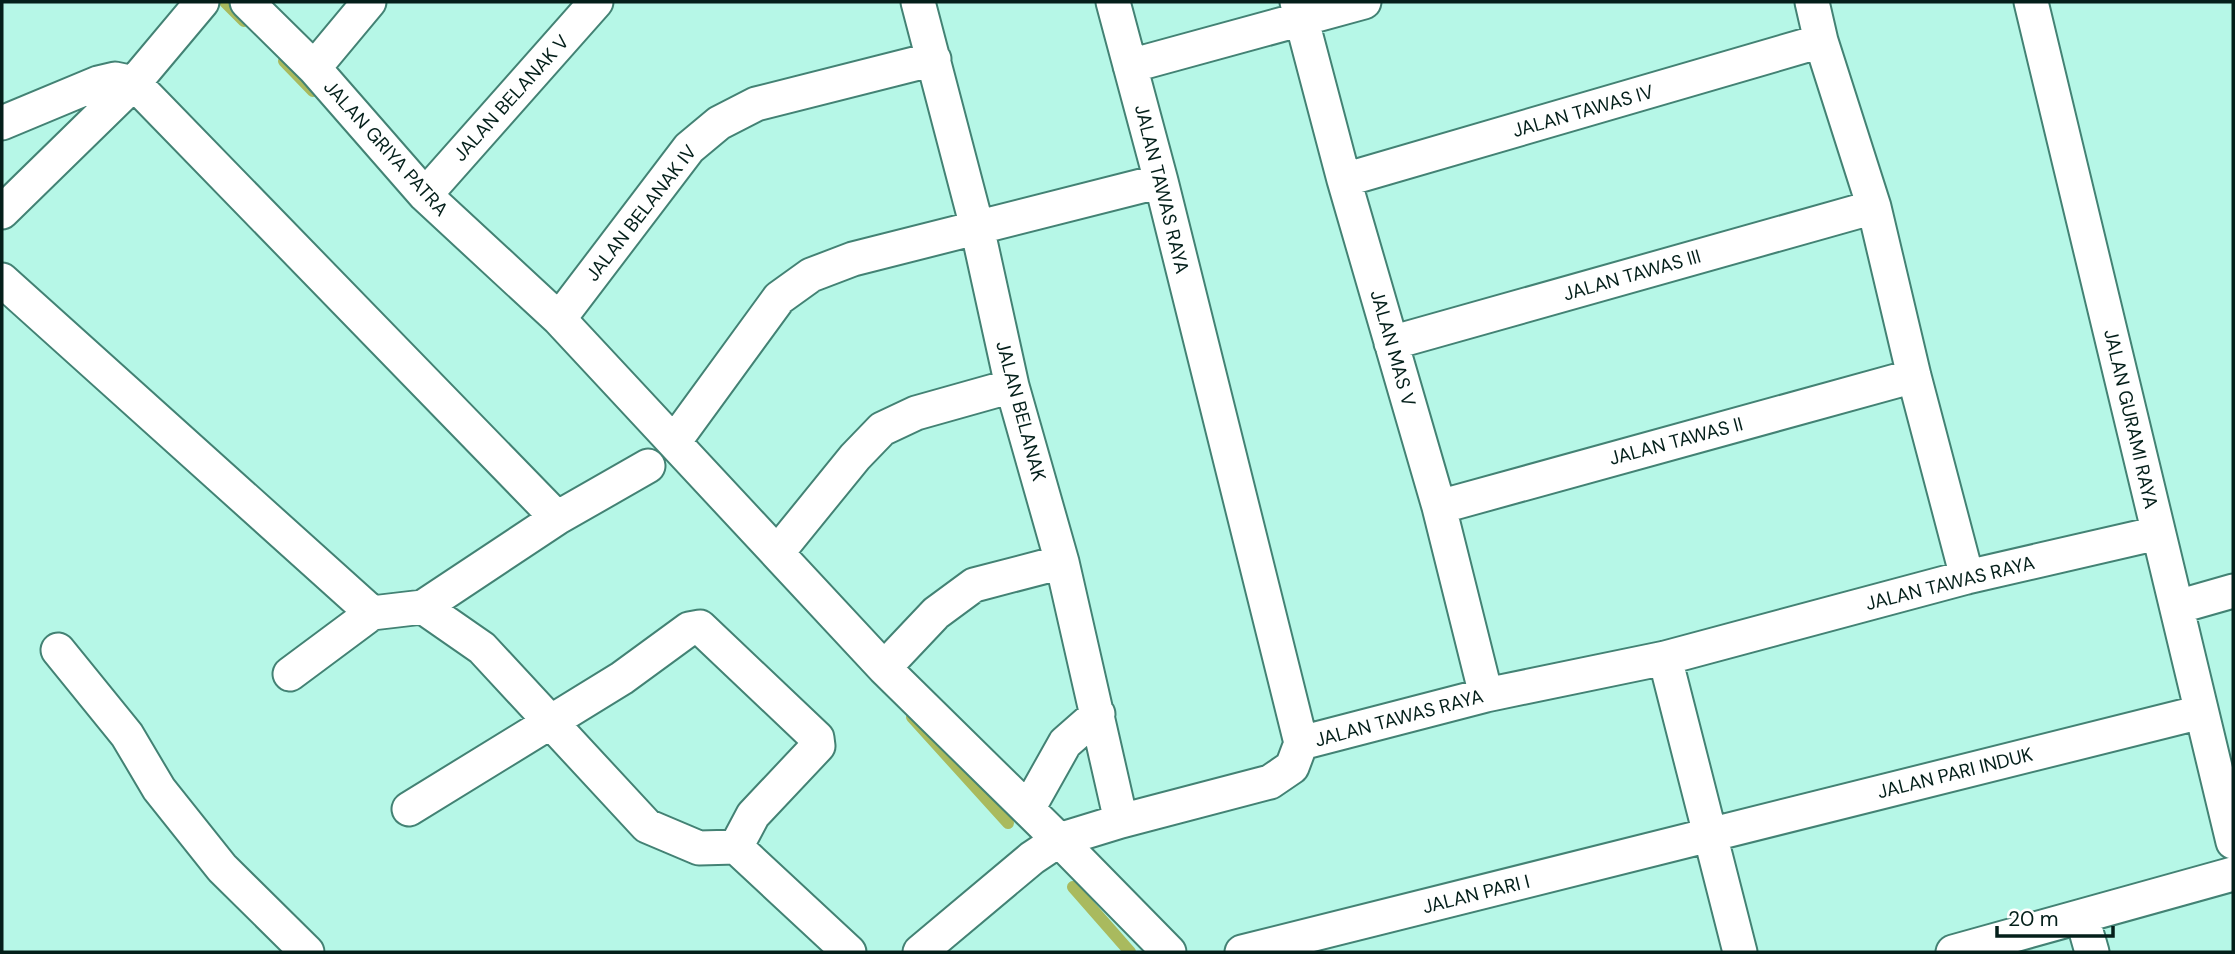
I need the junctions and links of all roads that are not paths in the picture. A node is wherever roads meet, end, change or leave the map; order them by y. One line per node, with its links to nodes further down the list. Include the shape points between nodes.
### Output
1 (202, 2): 15 (street)
2 (247, 2): 14 (street, JALAN GRIYA PATRA)
3 (369, 2): 14 (street)
4 (596, 2): 19 (street, JALAN BELANAK V)
5 (918, 2): 12 (street, JALAN BELANAK)
6 (1113, 2): 13 (street, JALAN TAWAS RAYA)
7 (1364, 2): 10 (street)
8 (1812, 2): 11 (street)
9 (2031, 2): 32 (street, JALAN GURAMI RAYA)
10 (1299, 11): 13 (street); 17 (street, JALAN MAS V)
11 (1821, 41): 17 (street, JALAN TAWAS IV); 20 (street)
12 (934, 60): 22 (street, JALAN BELANAK); 24 (street, JALAN BELANAK IV, via 756,104 719,123 690,148)
13 (1130, 66): 18 (street, JALAN TAWAS RAYA)
14 (313, 68): 19 (street, JALAN GRIYA PATRA)
15 (134, 83): 16 (street, via 115,79 98,83); 21 (street); 31 (street)
16 (2, 123)
17 (1344, 180): 25 (street, JALAN MAS V)
18 (1161, 181): 22 (street); 48 (street, JALAN TAWAS RAYA)
19 (425, 195): 24 (street, JALAN GRIYA PATRA)
20 (1874, 207): 25 (street, JALAN TAWAS III); 26 (street)
21 (2, 212)
22 (976, 227): 27 (street, JALAN BELANAK); 28 (street, via 853,259 811,275 779,298)
23 (2, 280): 39 (street)
24 (559, 319): 28 (street, JALAN GRIYA PATRA)
25 (1391, 343): 30 (street, JALAN MAS V)
26 (1914, 376): 30 (street, JALAN TAWAS II); 35 (street)
27 (1012, 386): 33 (street, via 916,413 881,429); 34 (street, JALAN BELANAK)
28 (674, 442): 33 (street, JALAN GRIYA PATRA)
29 (648, 466): 31 (street)
30 (1439, 507): 44 (street, JALAN MAS V)
31 (558, 518): 37 (street)
32 (2158, 533): 35 (street, JALAN TAWAS RAYA); 38 (street, JALAN GURAMI RAYA)
33 (777, 553): 42 (street, JALAN GRIYA PATRA)
34 (1062, 562): 42 (street, via 974,585 936,613); 46 (street, JALAN BELANAK)
35 (1968, 577): 41 (street, JALAN TAWAS RAYA)
36 (2233, 592): 38 (street)
37 (423, 607): 39 (street); 47 (street, via 482,648)
38 (2177, 607): 45 (street, JALAN GURAMI RAYA)
39 (372, 613): 43 (street)
40 (58, 650): 58 (street, via 127,735 159,789 222,868)
41 (1665, 658): 44 (street, JALAN TAWAS RAYA); 52 (street)
42 (884, 668): 50 (street, JALAN GRIYA PATRA)
43 (290, 674)
44 (1486, 695): 48 (street, JALAN TAWAS RAYA)
45 (2201, 712): 52 (street, JALAN PARI INDUK); 53 (street, JALAN GURAMI RAYA)
46 (1098, 714): 50 (street, via 1066,743); 51 (street, JALAN BELANAK)
47 (551, 723): 49 (street); 55 (street, via 647,826 699,848); 55 (street, via 689,629 700,627 817,738 818,746 753,816)
48 (1301, 743): 51 (street, via 1292,767 1270,782)
49 (409, 809)
50 (1028, 809): 54 (street, JALAN GRIYA PATRA)
51 (1121, 821): 54 (street)
52 (1710, 835): 62 (street, JALAN PARI I); 63 (street)
53 (2233, 838)
54 (1059, 840): 60 (street); 61 (street, JALAN GRIYA PATRA)
55 (736, 847): 59 (street)
56 (2233, 874): 57 (street)
57 (2082, 917): 64 (street); 65 (street)
58 (307, 952)
59 (849, 952)
60 (920, 952)
61 (1169, 952)
62 (1242, 952)
63 (1740, 952)
64 (1953, 952)
65 (2092, 952)

